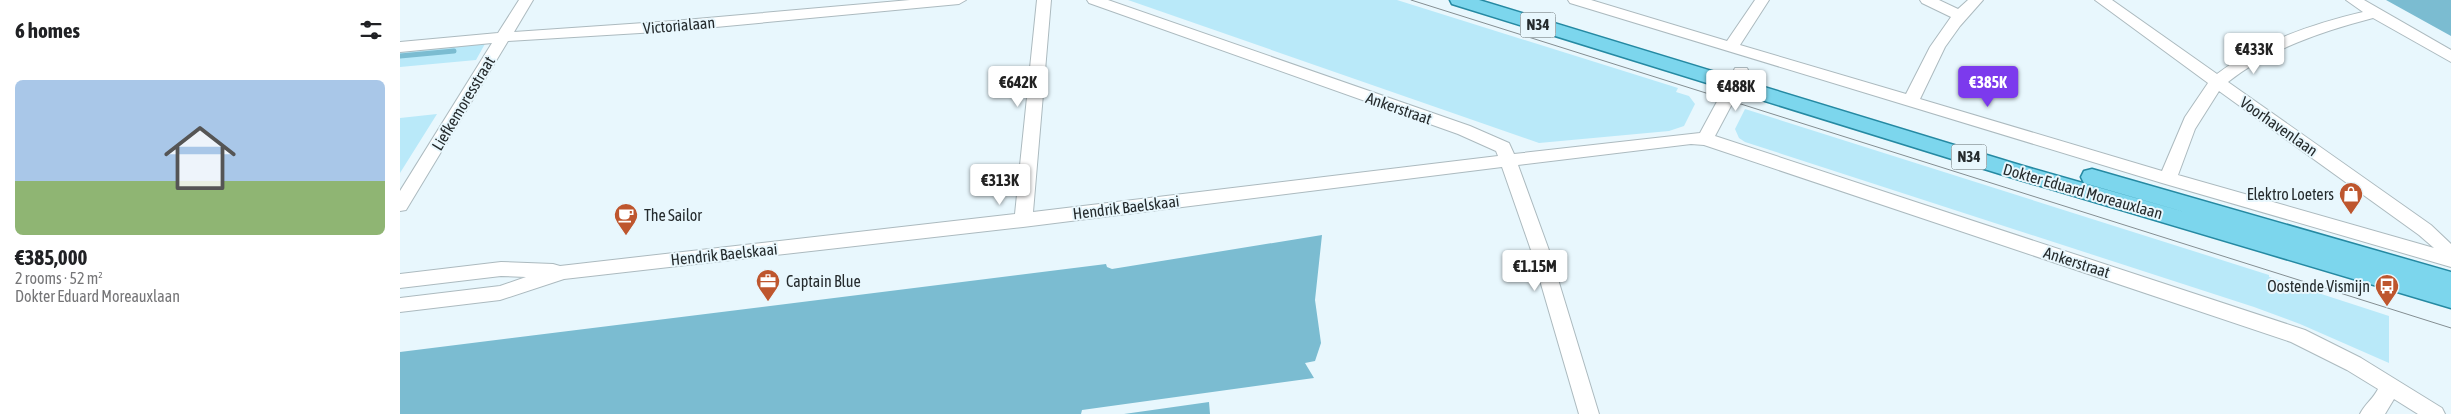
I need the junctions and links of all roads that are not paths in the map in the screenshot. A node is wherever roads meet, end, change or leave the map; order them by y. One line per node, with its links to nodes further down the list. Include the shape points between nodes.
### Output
1 (526, 0): 15 (street, Liefkemoresstraat)
2 (959, 0): 15 (street, Victorialaan, via 673,26)
3 (1044, 0): 26 (street)
4 (1094, 0): 23 (street, Ankerstraat, via 1464,130 1503,147)
5 (1459, 0): 19 (main road, Dokter Eduard Moreauxlaan / N34)
6 (1506, 0): 19 (main road, Dokter Eduard Moreauxlaan / N34)
7 (1575, 0): 17 (street)
8 (1762, 0): 17 (street)
9 (1927, 0): 14 (street)
10 (1976, 0): 14 (street)
11 (2102, 0): 20 (street, Voorhavenlaan)
12 (2353, 0): 13 (street)
13 (2376, 14): 18 (street); 20 (street, via 2305,33 2269,48)
14 (1960, 15): 21 (street, via 1924,69)
15 (503, 37): 16 (street, Victorialaan); 25 (street, Liefkemoresstraat)
16 (400, 47)
17 (1731, 47): 21 (street)
18 (2451, 57)
19 (1738, 78): 22 (street); 30 (main road, Dokter Eduard Moreauxlaan / N34, via 2223,213); 31 (main road, Dokter Eduard Moreauxlaan / N34, via 2018,172)
20 (2217, 82): 24 (street, via 2187,127); 27 (street, Voorhavenlaan, via 2425,230)
21 (1911, 102): 24 (street)
22 (1705, 139): 23 (street, Ankerstraat, via 1691,138); 33 (street, Ankerstraat, via 2276,328 2327,349)
23 (1510, 161): 26 (street, Hendrik Baelskaai); 34 (street)
24 (2168, 179): 27 (street)
25 (400, 205)
26 (1023, 220): 28 (street, Hendrik Baelskaai)
27 (2451, 258)
28 (564, 272): 29 (street, Hendrik Baelskaai, via 501,269); 32 (street, Hendrik Baelskaai, via 500,293)
29 (400, 281)
30 (2451, 281)
31 (2451, 298)
32 (400, 305)
33 (2390, 385): 35 (street, via 2381,405); 36 (street, Ankerstraat)
34 (1590, 414)
35 (2370, 414)
36 (2435, 414)

